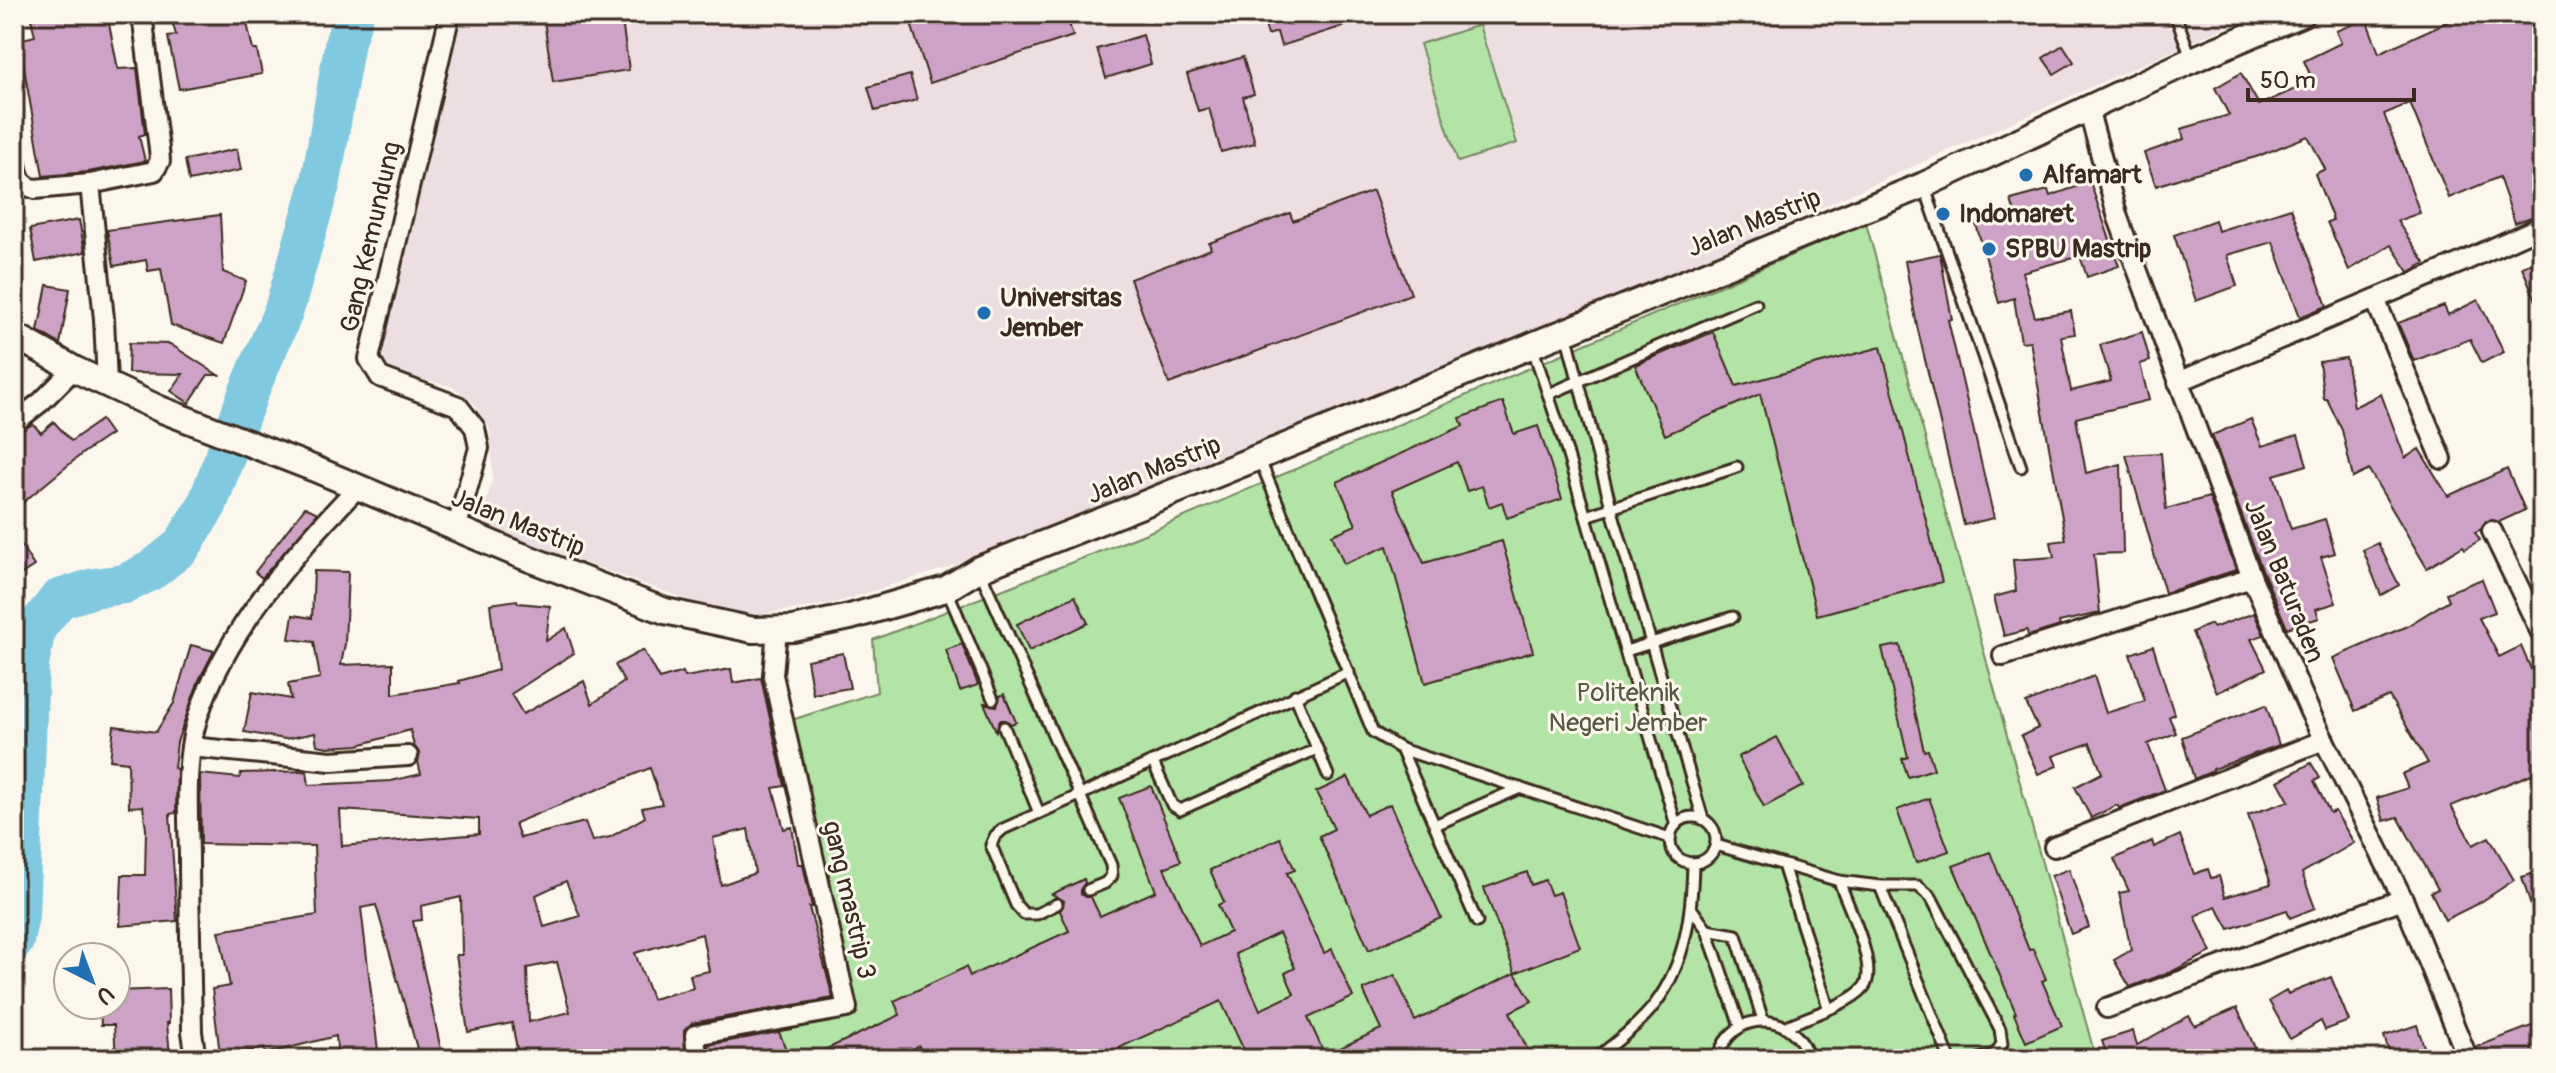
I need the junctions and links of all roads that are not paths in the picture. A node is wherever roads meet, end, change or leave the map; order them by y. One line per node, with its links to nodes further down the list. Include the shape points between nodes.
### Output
1 (142, 14): 8 (street, via 160,161 149,174)
2 (450, 14): 29 (street, Gang Kemundung, via 369,359 380,377 458,406 475,428 479,448)
3 (2175, 14): 5 (lane)
4 (2301, 14): 5 (main road, Jalan Mastrip)
5 (2192, 60): 6 (main road, Jalan Mastrip)
6 (2088, 108): 9 (main road, Jalan Mastrip); 17 (street, Jalan Baturaden, via 2118,218)
7 (14, 153): 8 (street, via 21,181 30,189)
8 (90, 184): 18 (street)
9 (1924, 185): 13 (main road, Jalan Mastrip); 25 (lane)
10 (2542, 226): 11 (street)
11 (2375, 299): 17 (street); 23 (street)
12 (1756, 304): 19 (lane)
13 (1565, 332): 15 (main road, Jalan Mastrip); 19 (lane)
14 (14, 335): 16 (main road, Jalan Mastrip)
15 (1532, 346): 20 (lane); 22 (main road, Jalan Mastrip)
16 (74, 369): 18 (main road, Jalan Mastrip); 21 (street)
17 (2178, 382): 32 (street, Jalan Baturaden)
18 (107, 383): 26 (main road, Jalan Mastrip)
19 (1580, 383): 20 (lane); 27 (lane)
20 (1549, 394): 28 (lane)
21 (14, 423)
22 (1259, 458): 31 (main road, Jalan Mastrip); 40 (lane)
23 (2442, 459)
24 (1737, 467): 27 (lane)
25 (2021, 467)
26 (358, 487): 29 (main road, Jalan Mastrip); 45 (street, via 288,564 236,639 198,715)
27 (1611, 507): 28 (lane); 37 (lane)
28 (1586, 516): 38 (lane)
29 (456, 529): 35 (main road, Jalan Mastrip, via 665,611 753,630)
30 (2492, 531): 36 (street)
31 (979, 569): 33 (main road, Jalan Mastrip); 52 (lane)
32 (2252, 578): 39 (street); 44 (street, Jalan Baturaden)
33 (946, 589): 35 (main road, Jalan Mastrip, via 850,617); 42 (lane)
34 (1733, 617): 37 (lane)
35 (777, 629): 76 (street, gang mastrip 3, via 773,675 847,1008 695,1035)
36 (2542, 635)
37 (1652, 643): 38 (lane); 54 (lane)
38 (1626, 651): 56 (lane)
39 (2003, 656)
40 (1349, 672): 41 (lane); 47 (lane, via 1373,732)
41 (1295, 695): 46 (lane); 49 (lane)
42 (993, 699)
43 (1004, 727): 53 (lane)
44 (2324, 740): 59 (street); 65 (street, Jalan Baturaden)
45 (191, 747): 48 (street, via 331,761); 75 (street, via 189,922)
46 (1317, 749): 49 (lane, via 1180,810 1172,805); 50 (lane)
47 (1401, 749): 51 (lane); 55 (lane)
48 (408, 756)
49 (1153, 762): 52 (lane)
50 (1328, 775)
51 (1520, 788): 55 (lane); 57 (lane)
52 (1080, 795): 53 (lane); 64 (lane, via 1112,876)
53 (1039, 813): 66 (lane, via 1003,829 991,845 1024,914)
54 (1703, 819): 56 (lane, via 1689,817); 58 (lane, via 1714,829)
55 (1435, 825): 68 (lane)
56 (1676, 825): 57 (lane)
57 (1670, 838): 60 (lane, via 1679,858)
58 (1716, 845): 60 (lane, via 1708,857); 61 (lane)
59 (2054, 847)
60 (1693, 863): 67 (lane)
61 (1783, 865): 62 (lane); 70 (lane)
62 (1839, 881): 63 (lane); 70 (lane, via 1870,967 1865,986)
63 (1880, 886): 80 (lane); 81 (lane, via 1918,886 1931,897 2000,1029 2002,1044 1995,1054)
64 (1088, 890)
65 (2403, 899): 71 (street); 82 (street, Jalan Baturaden)
66 (1057, 904)
67 (1692, 909): 69 (lane); 77 (lane, via 1673,974 1654,1005)
68 (1477, 922)
69 (1707, 930): 72 (lane, via 1736,935); 73 (lane)
70 (1828, 1007): 74 (lane)
71 (2107, 1008)
72 (1763, 1020): 73 (lane); 74 (lane)
73 (1740, 1026): 78 (lane, via 1722,1044)
74 (1786, 1026): 79 (lane, via 1805,1043)
75 (196, 1059)
76 (697, 1059)
77 (1595, 1059)
78 (1717, 1059)
79 (1809, 1059)
80 (1950, 1059)
81 (1979, 1059)
82 (2468, 1059)

